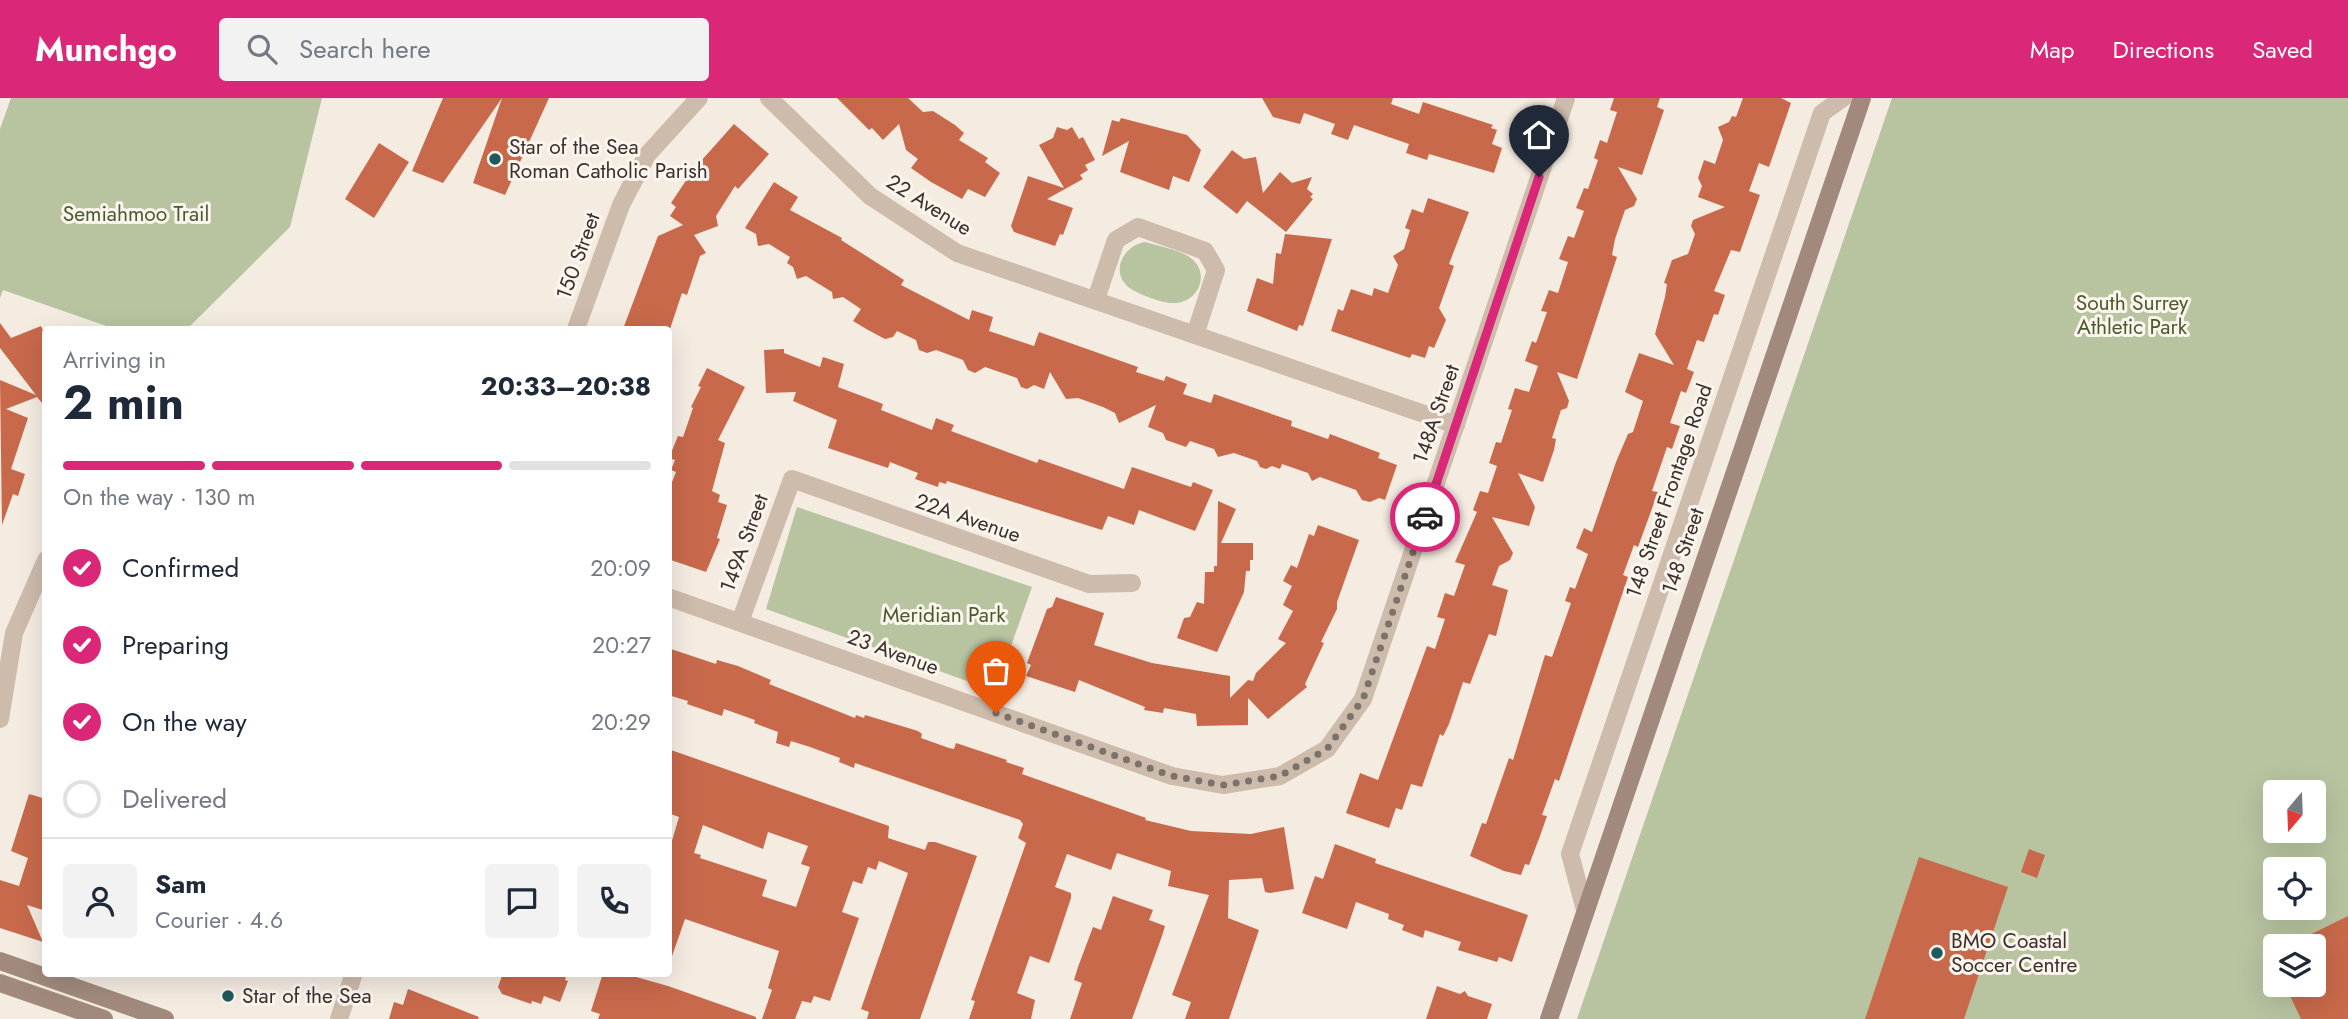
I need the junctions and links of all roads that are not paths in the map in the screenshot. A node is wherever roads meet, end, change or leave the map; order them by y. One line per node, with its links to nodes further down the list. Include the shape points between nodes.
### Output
1 (699, 98): 7 (street, 150 Street, via 647,155 621,205)
2 (769, 98): 6 (street, 22 Avenue, via 870,197 957,253)
3 (1843, 98): 18 (street, 148 Street Frontage Road, via 1822,113 1570,854)
4 (1862, 98): 18 (main road, 148 Street)
5 (1560, 100): 9 (street, 148A Street)
6 (1096, 299): 8 (street, 22 Avenue); 8 (street, via 1116,240 1138,227 1205,251 1216,270)
7 (577, 326)
8 (1195, 335): 9 (street, 22 Avenue)
9 (1456, 425): 17 (street, 148A Street, via 1363,699 1327,749 1280,776)
10 (792, 479): 12 (street, 22A Avenue, via 1089,584); 14 (street, 149A Street)
11 (42, 566): 15 (street)
12 (1132, 583)
13 (672, 598): 14 (street, 23 Avenue)
14 (740, 622): 17 (street, 23 Avenue, via 1172,776)
15 (7, 631): 16 (street)
16 (0, 719)
17 (1223, 785)
18 (1585, 910): 27 (main road, 148 Street)
19 (0, 961): 20 (main road)
20 (42, 976)
21 (46, 977): 25 (main road)
22 (353, 977): 26 (street)
23 (0, 983): 24 (main road)
24 (104, 1019)
25 (165, 1019)
26 (339, 1019)
27 (1549, 1019)

